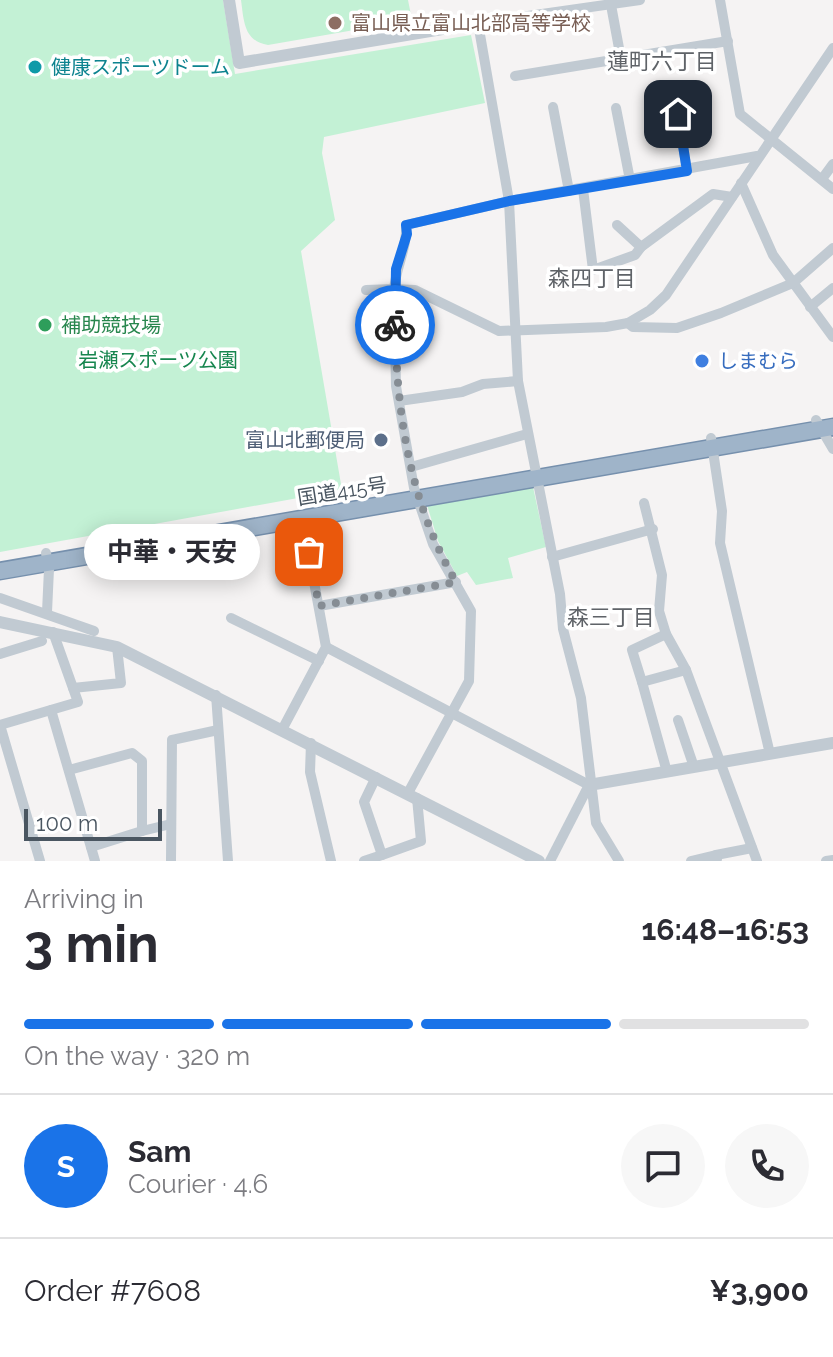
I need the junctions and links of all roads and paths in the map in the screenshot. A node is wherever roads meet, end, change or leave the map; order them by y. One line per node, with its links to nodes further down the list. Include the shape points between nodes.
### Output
1 (229, 0): 5 (street, via 239,63)
2 (640, 0): 4 (street)
3 (720, 0): 6 (street)
4 (611, 5): 5 (street); 8 (street)
5 (478, 23): 24 (street)
6 (728, 41): 8 (street); 13 (street, via 740,114)
7 (833, 48): 13 (street)
8 (621, 59): 9 (street)
9 (515, 76)
10 (553, 107): 22 (street)
11 (616, 108): 18 (street)
12 (678, 114): 16 (street)
13 (772, 136): 14 (street); 17 (street)
14 (757, 156): 16 (street); 19 (street)
15 (833, 164): 17 (street)
16 (687, 171): 18 (street)
17 (822, 179): 21 (street)
18 (630, 180): 20 (street)
19 (741, 183): 23 (street); 28 (street, via 773,255)
20 (583, 189): 22 (street); 26 (street, via 593,270 635,255)
21 (833, 189)
22 (569, 191): 24 (street)
23 (732, 197): 26 (street, via 713,194); 33 (street, via 666,295)
24 (509, 201): 30 (street, via 406,225); 34 (street)
25 (617, 225): 26 (street)
26 (641, 247)
27 (833, 248): 28 (street)
28 (793, 283): 32 (street); 33 (street, via 677,328)
29 (833, 288): 32 (street)
30 (394, 289): 31 (street); 34 (street, via 415,290 499,331); 37 (street)
31 (366, 290)
32 (810, 307): 35 (street)
33 (628, 323): 34 (street)
34 (515, 331): 36 (street)
35 (833, 337)
36 (518, 381): 37 (street); 39 (street)
37 (399, 401): 42 (street)
38 (826, 423): 40 (highway, 国道415号); 41 (street)
39 (527, 434): 42 (street); 43 (street)
40 (712, 443): 43 (highway, 国道415号); 78 (street, via 722,511 720,543)
41 (833, 449)
42 (411, 467): 44 (street)
43 (535, 473): 44 (highway, 国道415号); 49 (street)
44 (416, 493): 46 (highway, 国道415号); 48 (highway, 国道415号); 52 (street, via 433,544)
45 (644, 503): 47 (street)
46 (302, 517): 48 (highway, 国道415号); 54 (street)
47 (653, 529): 49 (street); 60 (street, via 662,575 659,611)
48 (47, 557): 50 (highway, 国道415号); 51 (highway, 国道415号); 55 (street)
49 (552, 557): 84 (street, via 581,698)
50 (0, 561)
51 (0, 571)
52 (456, 582): 54 (street); 72 (street, via 471,611 472,642 469,681)
53 (0, 598): 55 (street)
54 (319, 606): 64 (street)
55 (47, 612): 59 (street)
56 (231, 618): 66 (street)
57 (0, 622): 58 (street)
58 (28, 629): 61 (street); 62 (street)
59 (94, 631)
60 (666, 634): 67 (street); 68 (street, via 632,650)
61 (48, 637): 62 (street); 63 (street); 69 (street)
62 (26, 646): 65 (street)
63 (117, 647): 69 (street, via 121,683); 70 (street)
64 (326, 647): 66 (street); 72 (street)
65 (0, 654)
66 (319, 661): 74 (street)
67 (686, 670): 68 (street); 79 (street)
68 (642, 682): 82 (street)
69 (73, 688): 71 (street, via 78,702)
70 (216, 695): 74 (street); 75 (street)
71 (51, 710): 81 (street); 93 (street, via 0,725)
72 (452, 714): 84 (street); 85 (street)
73 (678, 720): 80 (street)
74 (283, 728): 76 (street)
75 (218, 730): 86 (street, via 172,740); 96 (street)
76 (311, 743): 83 (street); 97 (street, via 310,772)
77 (833, 743): 78 (street)
78 (770, 754): 79 (street)
79 (720, 763): 80 (street); 89 (street)
80 (694, 767): 82 (street)
81 (69, 770): 87 (street, via 132,753 142,761); 88 (street)
82 (667, 772): 84 (street)
83 (376, 777): 85 (street); 90 (street, via 364,802)
84 (589, 785): 100 (street); 101 (street, via 596,823)
85 (412, 796): 90 (street, via 421,841); 99 (street)
86 (171, 824): 87 (street); 95 (street)
87 (142, 831): 88 (street)
88 (91, 847): 94 (street)
89 (752, 848): 91 (street); 103 (street)
90 (382, 855): 98 (street)
91 (717, 858): 102 (street)
92 (833, 860): 104 (street)
93 (40, 861)
94 (95, 861)
95 (171, 861)
96 (228, 861)
97 (331, 861)
98 (364, 861)
99 (539, 861)
100 (550, 861)
101 (619, 861)
102 (691, 861)
103 (757, 861)
104 (826, 861)

